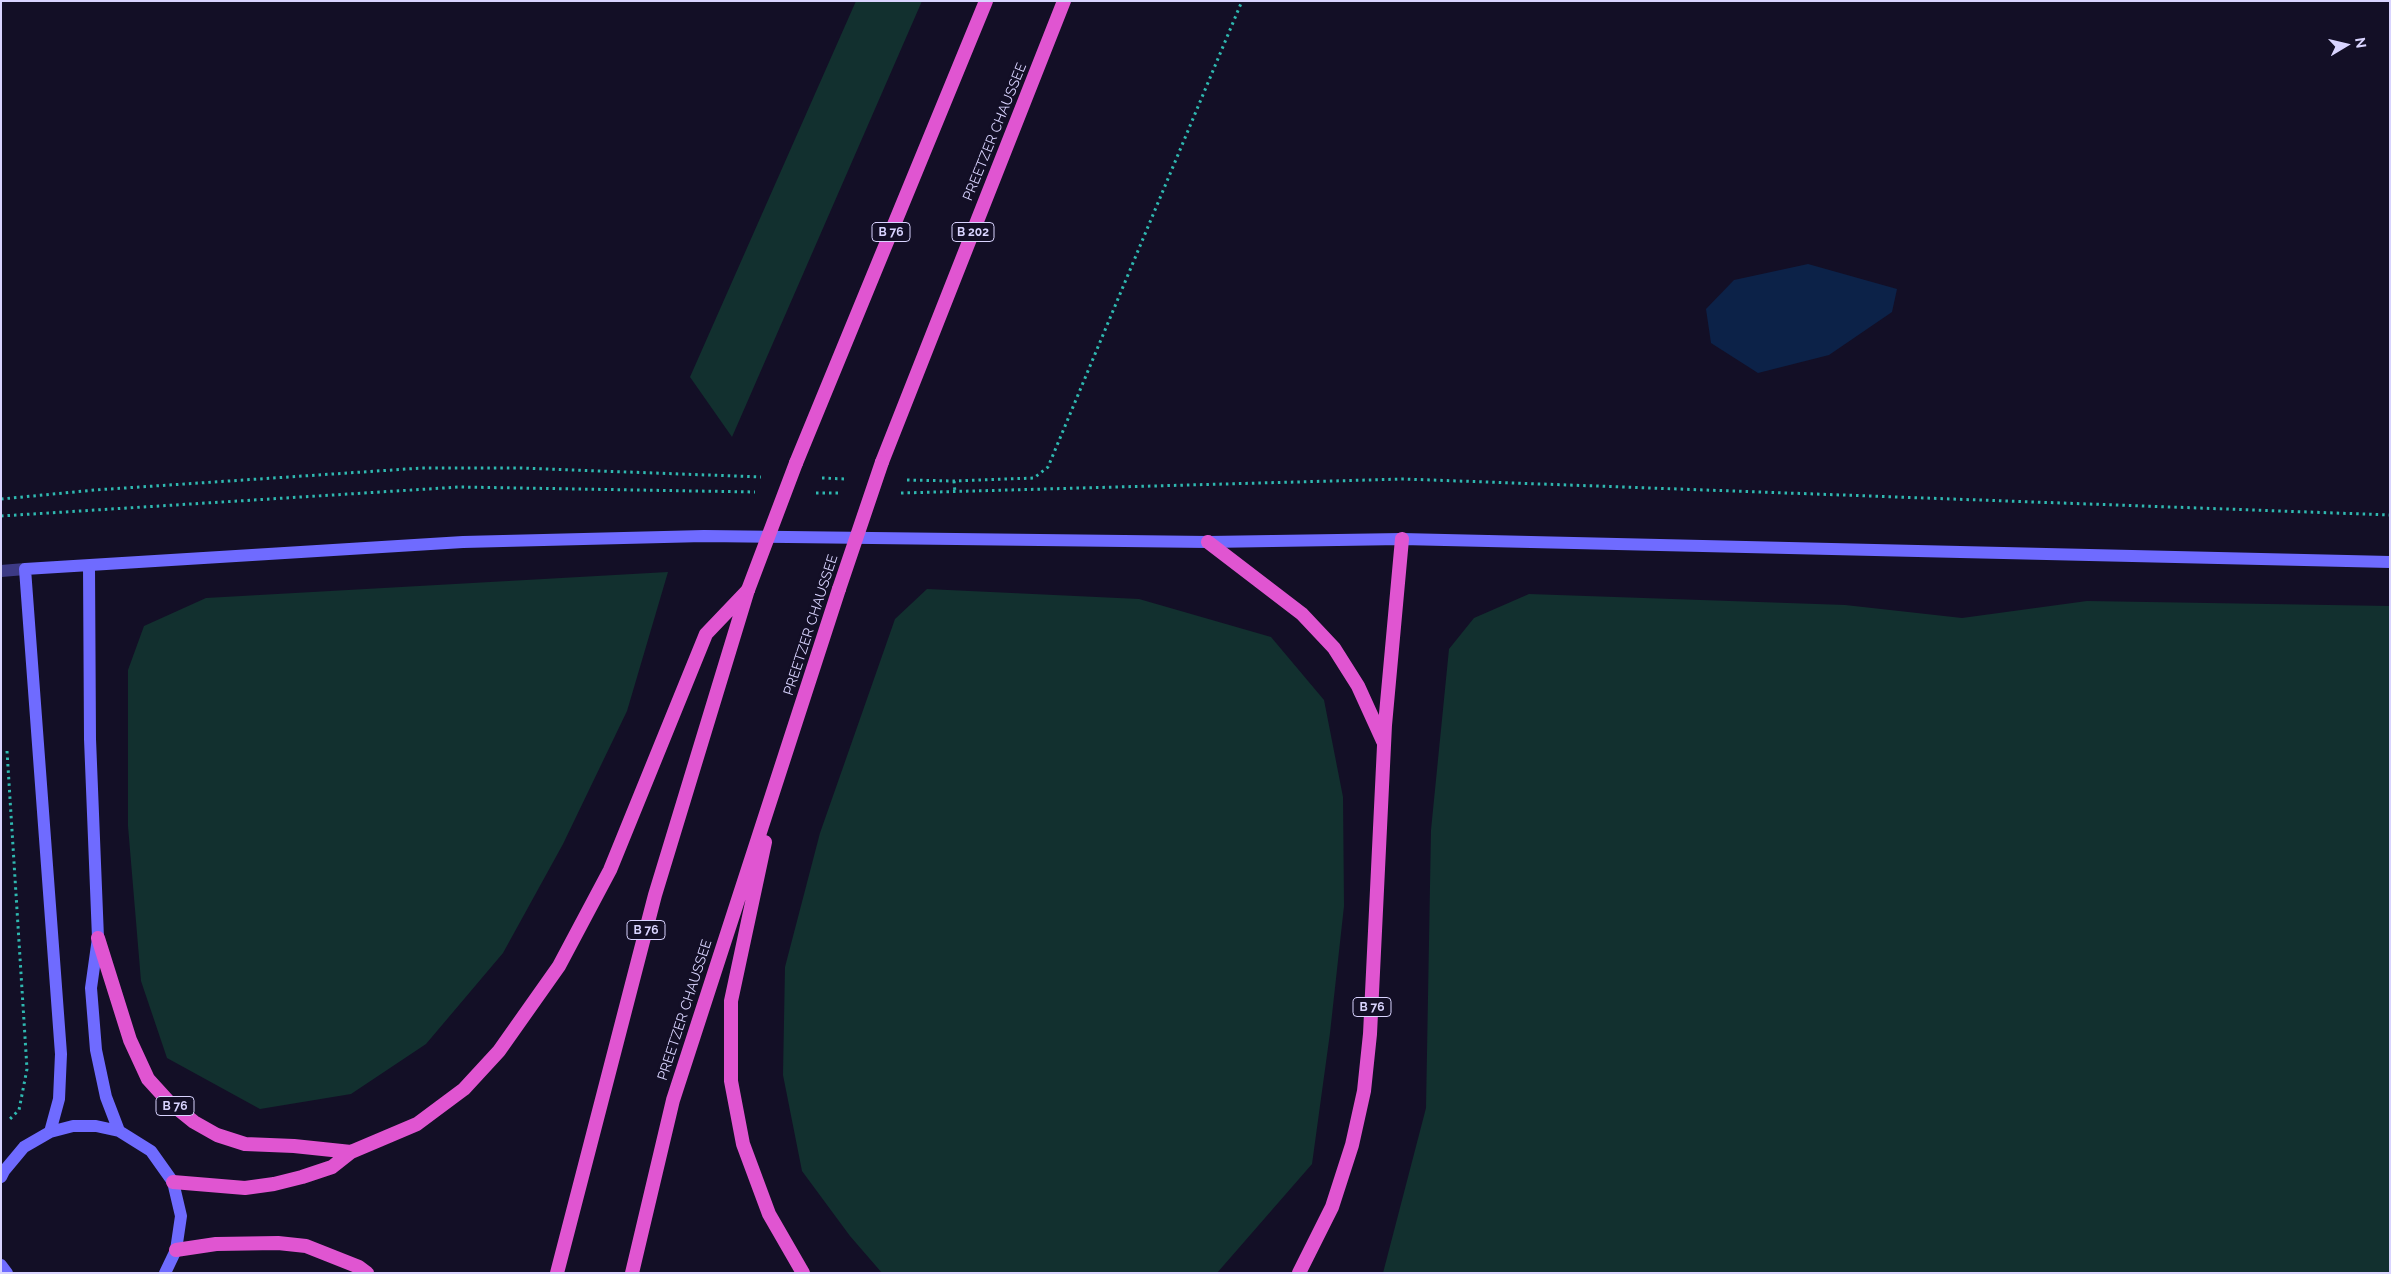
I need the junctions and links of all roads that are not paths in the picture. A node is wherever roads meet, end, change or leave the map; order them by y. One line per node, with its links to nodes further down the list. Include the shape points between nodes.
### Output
1 (986, 1): 9 (highway, B 76, bridge, via 796,464)
2 (1064, 1): 11 (highway, PREETZER CHAUSSEE / B 202, bridge, via 882,462)
3 (1402, 540): 4 (main road); 5 (main road); 10 (highway, B 76)
4 (1208, 542): 6 (main road, via 704,536 463,542); 10 (highway, B 76, via 1302,614 1334,648 1358,686)
5 (2390, 562)
6 (89, 566): 7 (main road); 12 (main road, via 90,739)
7 (25, 570): 8 (street); 14 (main road, via 61,1054 59,1099)
8 (1, 571)
9 (748, 590): 15 (highway, B 76, via 706,634 610,870 560,966 499,1051 464,1089 417,1124); 24 (highway, B 76, via 655,895)
10 (1384, 744): 19 (highway, B 76, via 1370,1034 1364,1090 1352,1145 1332,1207)
11 (782, 765): 25 (highway, PREETZER CHAUSSEE, via 673,1100); 26 (highway, via 731,1001 731,1081 743,1144 769,1214)
12 (98, 938): 13 (main road, via 92,988 96,1050 106,1097); 15 (highway, B 76, via 130,1040 148,1078 194,1122 217,1135 245,1144)
13 (119, 1131): 14 (main road, via 73,1126); 17 (main road, via 151,1151)
14 (50, 1132): 16 (main road, via 24,1147)
15 (351, 1152): 17 (highway, B 76, via 332,1167 274,1184 246,1188)
16 (1, 1177)
17 (173, 1182): 18 (main road, via 181,1216)
18 (176, 1250): 22 (main road); 23 (highway, via 216,1244 306,1246)
19 (1305, 1259): 27 (highway, B 76); 28 (highway, B 76)
20 (1, 1265): 21 (main road)
21 (7, 1273)
22 (165, 1273)
23 (367, 1273)
24 (558, 1273)
25 (632, 1273)
26 (803, 1273)
27 (1287, 1273)
28 (1299, 1273)

